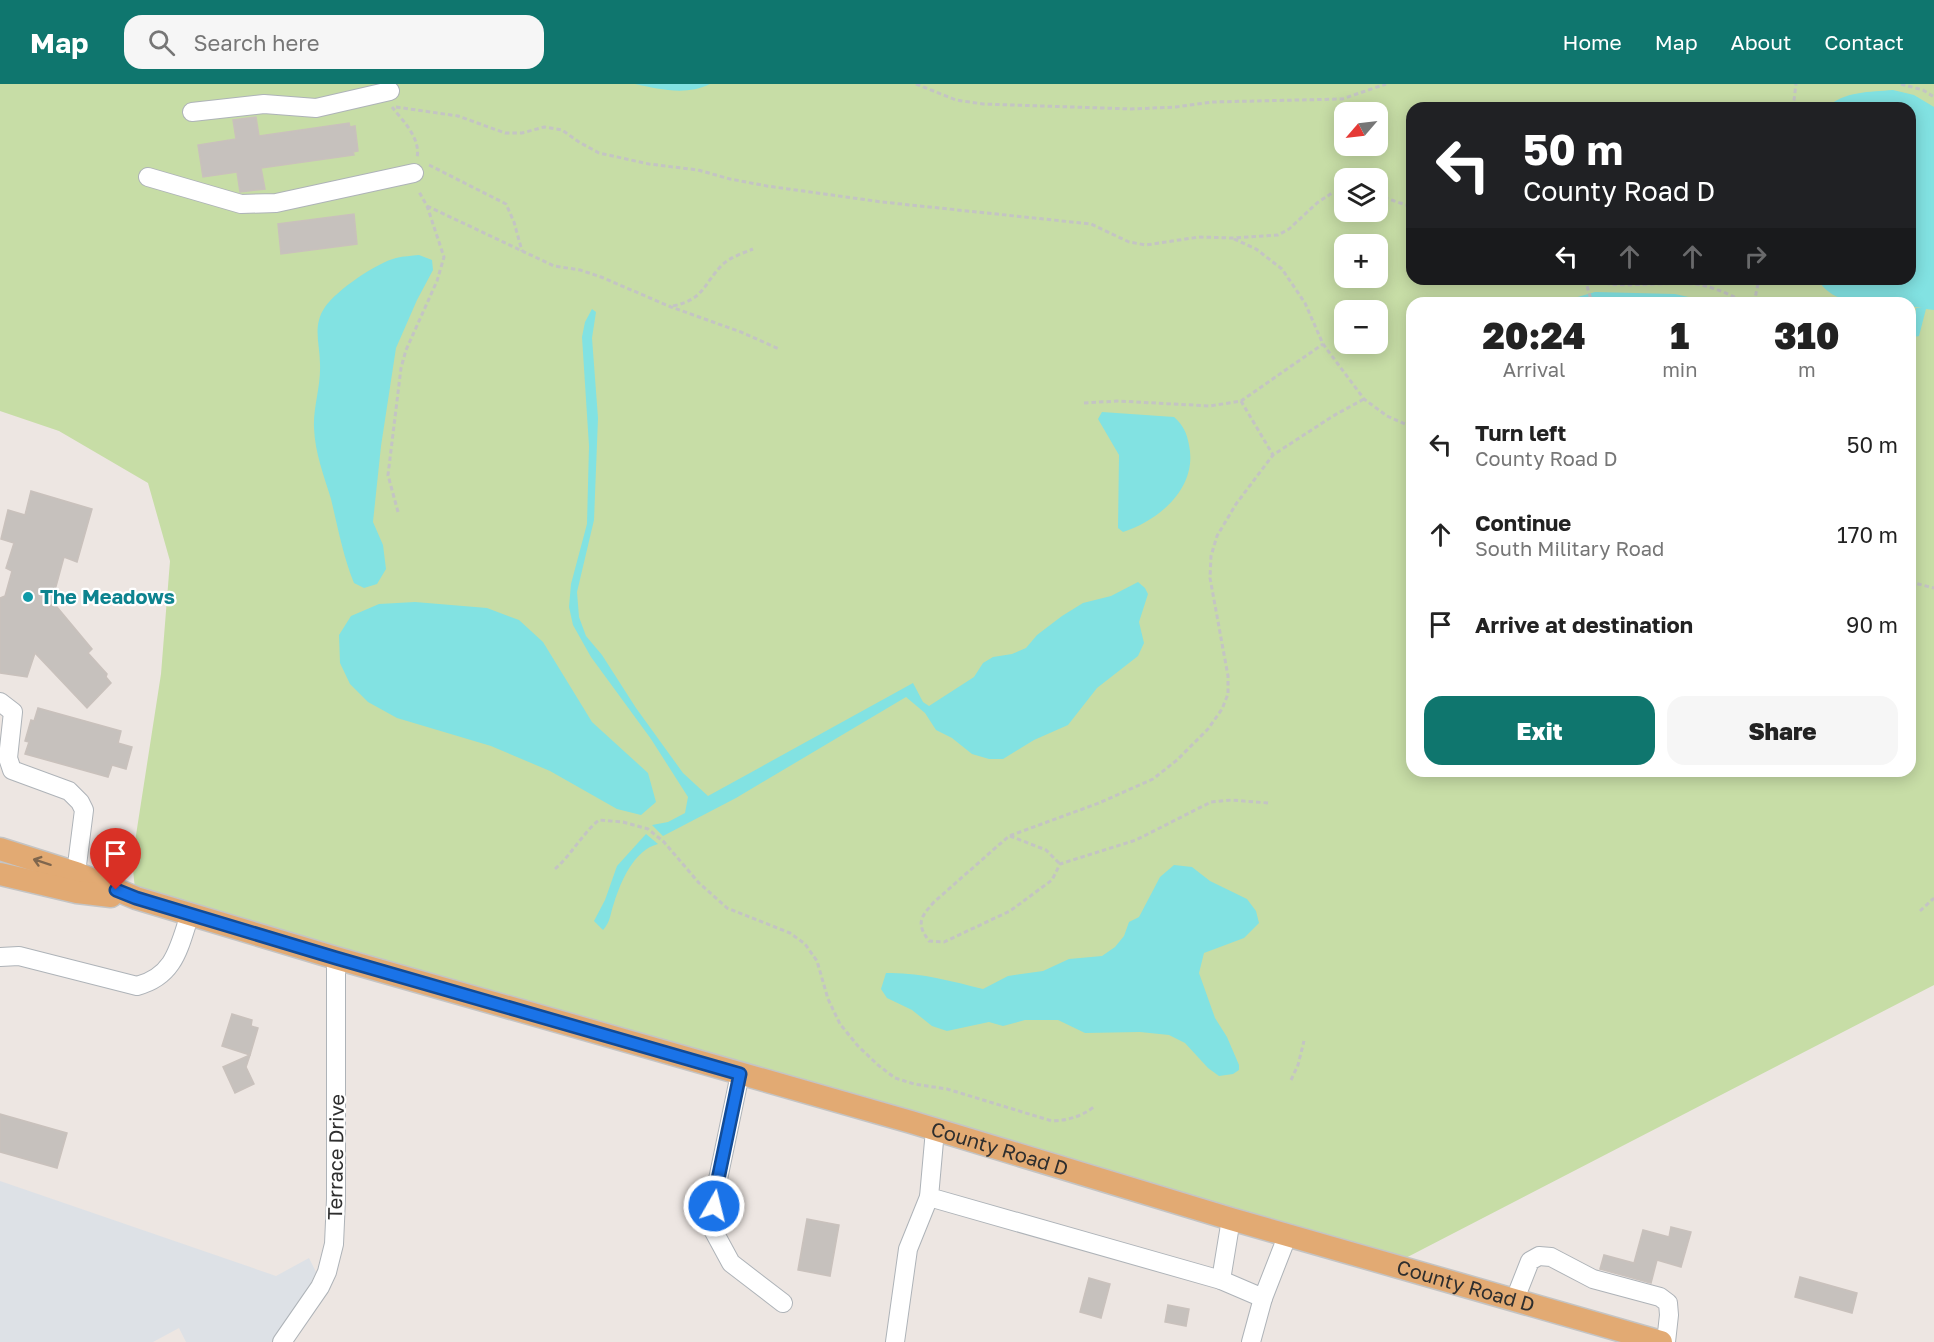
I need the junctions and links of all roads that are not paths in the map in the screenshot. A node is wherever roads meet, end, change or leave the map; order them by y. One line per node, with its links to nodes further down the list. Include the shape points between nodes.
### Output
1 (391, 99): 2 (street, via 316,108 264,104)
2 (192, 112)
3 (420, 169): 4 (street, via 276,202 241,204)
4 (148, 177)
5 (0, 702): 7 (street, via 13,712 8,758 12,770 69,791 84,810)
6 (0, 849): 7 (main road, one-way to 6)
7 (76, 873): 9 (main road)
8 (0, 874): 9 (main road, via 77,892)
9 (136, 898): 10 (main road, County Road D)
10 (190, 914): 11 (street, via 175,959 161,976 137,986 19,956); 12 (main road, County Road D)
11 (0, 957)
12 (336, 958): 13 (main road, County Road D); 22 (street, Terrace Drive, via 333,1250 320,1287)
13 (740, 1074): 14 (main road, County Road D); 21 (street, via 712,1228 731,1263)
14 (935, 1130): 15 (street); 16 (main road, County Road D)
15 (929, 1197): 18 (street); 23 (street, via 908,1249)
16 (1231, 1219): 17 (main road, County Road D); 18 (street)
17 (1288, 1234): 19 (street); 20 (main road, County Road D)
18 (1221, 1280): 19 (street)
19 (1263, 1298): 24 (street)
20 (1515, 1299): 25 (main road, County Road D); 26 (street, via 1530,1261 1539,1256 1551,1257 1593,1279 1660,1297 1668,1303)
21 (783, 1302)
22 (282, 1342)
23 (895, 1342)
24 (1251, 1342)
25 (1661, 1342)
26 (1666, 1342)

